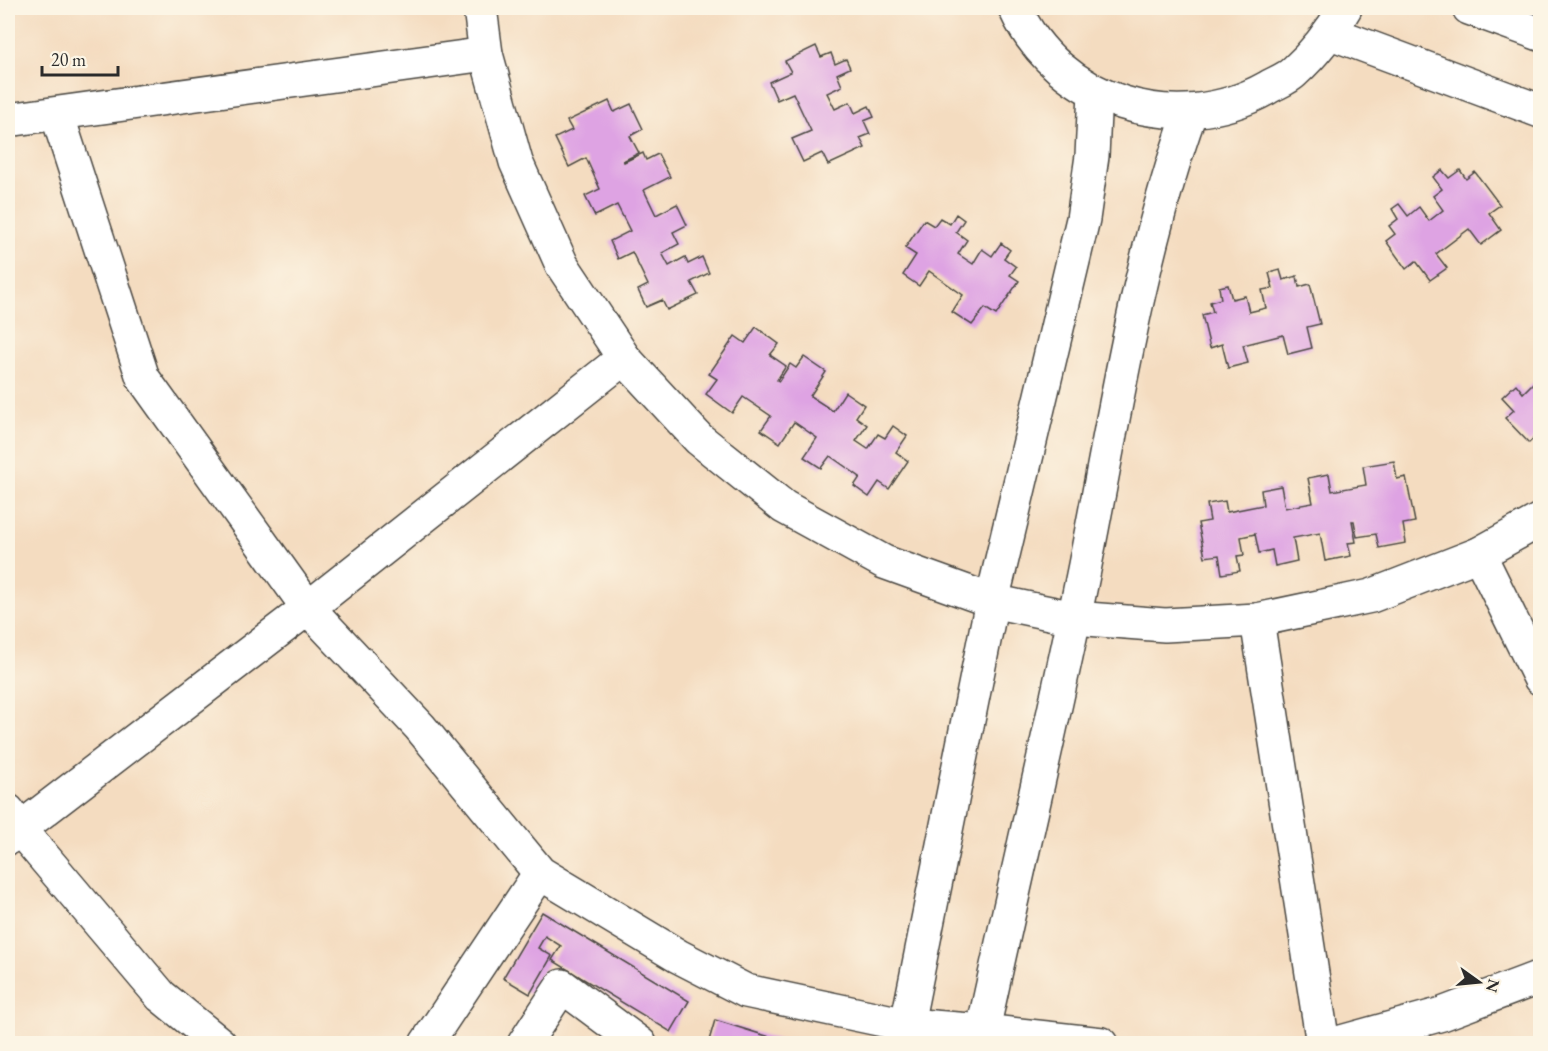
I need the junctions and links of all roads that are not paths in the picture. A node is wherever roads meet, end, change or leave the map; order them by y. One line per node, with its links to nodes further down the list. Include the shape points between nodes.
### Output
1 (480, 8): 6 (street)
2 (1016, 8): 7 (street, via 1024,27 1055,64)
3 (1468, 8): 5 (street)
4 (1338, 20): 8 (street); 9 (street, via 1293,74 1245,101)
5 (1540, 34)
6 (486, 54): 10 (street); 12 (street, via 516,162 543,224 562,265)
7 (1095, 92): 9 (street, via 1141,109); 15 (street, via 1092,156 1083,219)
8 (1540, 111)
9 (1190, 113): 17 (street, via 1145,266)
10 (57, 114): 11 (street); 16 (street, via 143,378)
11 (8, 120)
12 (624, 358): 15 (street, via 699,439 784,507 884,562); 16 (street)
13 (1540, 520): 14 (street)
14 (1479, 554): 18 (street, via 1371,596); 19 (street)
15 (992, 601): 17 (street); 23 (street)
16 (308, 608): 20 (street); 21 (street, via 420,727)
17 (1074, 618): 18 (street, via 1166,625); 24 (street)
18 (1257, 620): 30 (street)
19 (1540, 678)
20 (12, 826): 25 (street, via 161,996)
21 (540, 873): 23 (street, via 678,956 746,991); 26 (street)
22 (1540, 977): 31 (street, via 1442,1014)
23 (905, 1034): 24 (street)
24 (982, 1037): 29 (street)
25 (220, 1044)
26 (426, 1044)
27 (524, 1044): 28 (street, via 562,986)
28 (640, 1044)
29 (1102, 1044)
30 (1323, 1044)
31 (1334, 1044)

